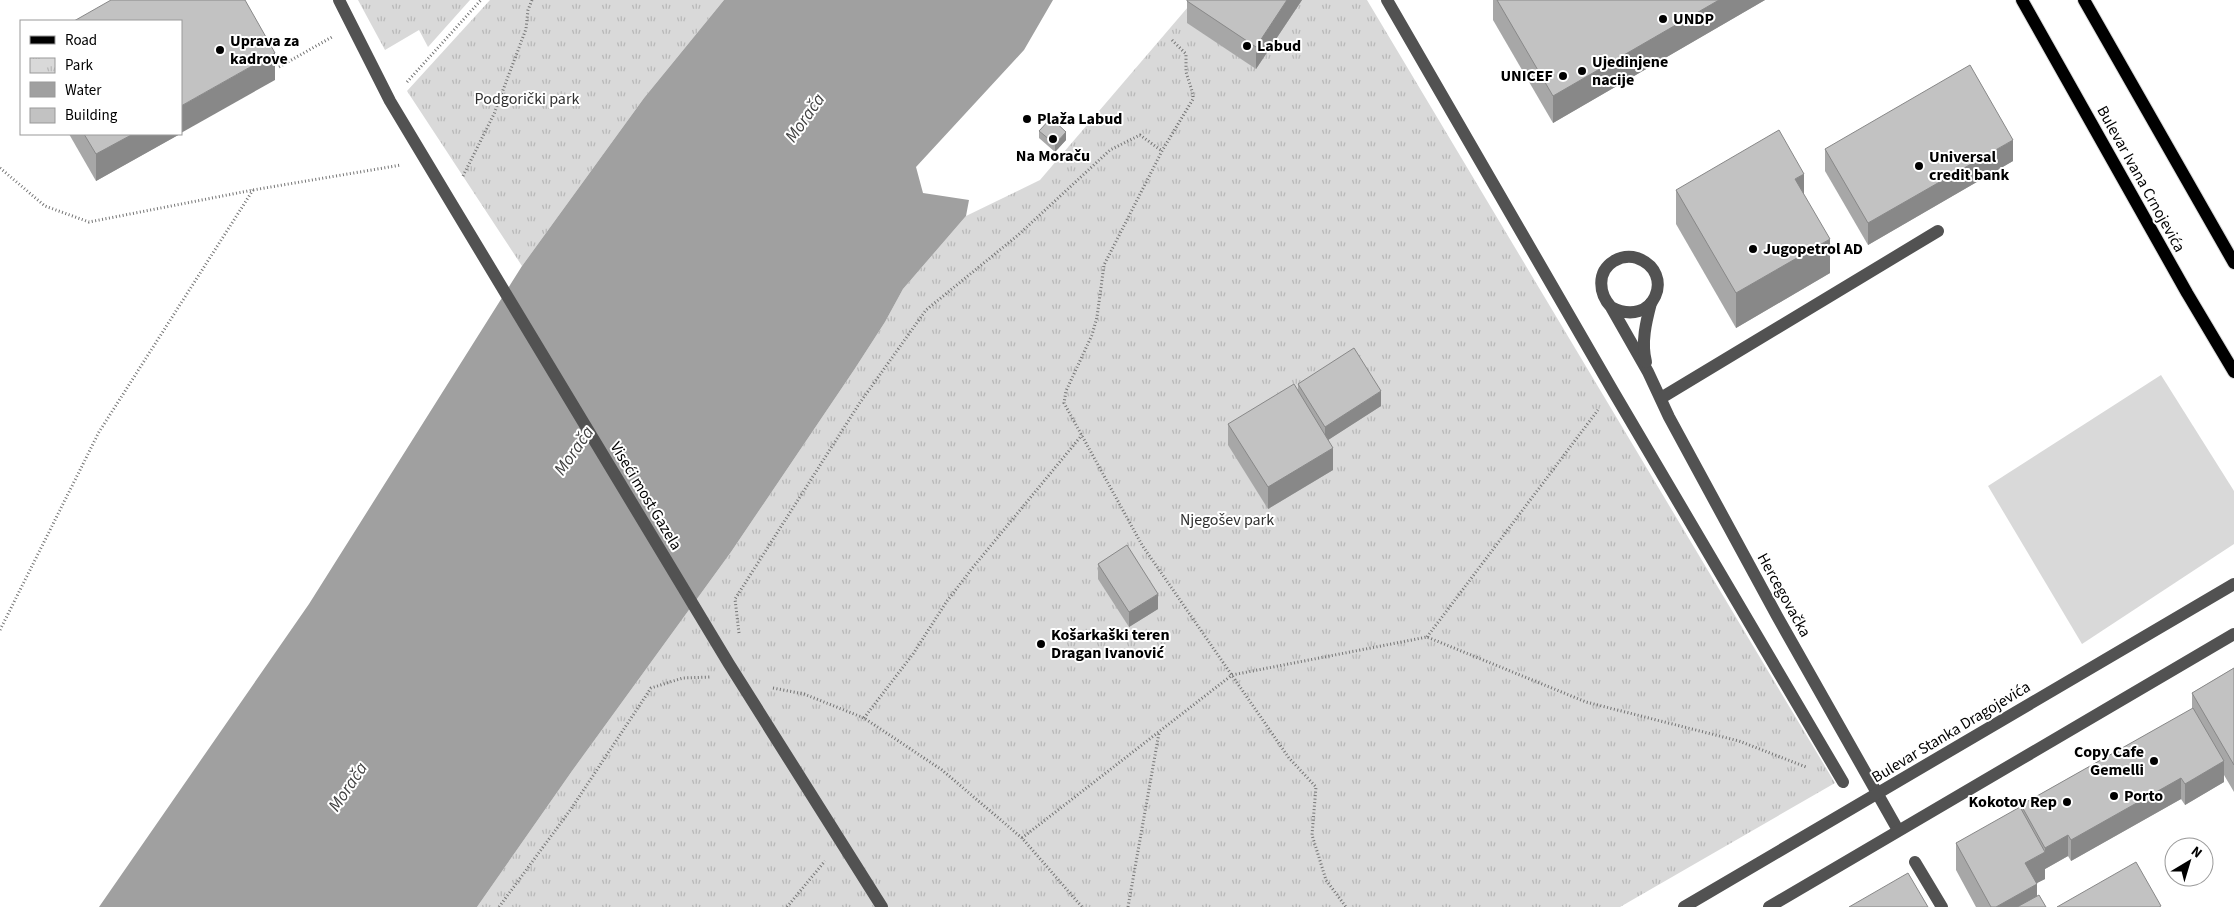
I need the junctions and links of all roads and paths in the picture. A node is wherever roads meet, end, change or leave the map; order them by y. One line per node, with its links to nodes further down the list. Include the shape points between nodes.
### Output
1 (339, 0): 7 (street, Viseći most Gazela)
2 (481, 0): 10 (path)
3 (532, 0): 15 (path, via 526,29 494,114)
4 (1387, 0): 22 (street)
5 (2022, 0): 21 (main road, Bulevar Ivana Crnojevića)
6 (2084, 0): 17 (main road)
7 (352, 26): 9 (path); 10 (street, Viseći most Gazela)
8 (1172, 40): 11 (path, via 1186,54 1186,72 1193,94 1187,111)
9 (279, 67)
10 (390, 101): 12 (street, Viseći most Gazela)
11 (1162, 151): 24 (path, via 1104,265 1092,335 1066,391 1064,403); 26 (path, via 1140,135 1110,150 1017,236 926,310 858,404)
12 (426, 161): 14 (path); 15 (street, Viseći most Gazela)
13 (0, 168): 14 (path, via 45,206 89,222)
14 (253, 190): 27 (path, via 99,432)
15 (450, 201): 31 (street, Viseći most Gazela)
16 (1938, 231): 23 (street)
17 (2234, 263)
18 (1651, 303): 19 (street, via 1638,312 1628,314); 19 (street, Hercegovačka, via 1657,292 1656,273 1642,260 1633,256 1623,257 1608,266 1603,274 1602,292); 20 (street, Hercegovačka, via 1644,347)
19 (1612, 307): 20 (street, Hercegovačka)
20 (1648, 372): 23 (street, Hercegovačka)
21 (2234, 372)
22 (1613, 391): 29 (path); 34 (street)
23 (1660, 398): 35 (street, Hercegovačka)
24 (1082, 435): 30 (path, via 1142,545); 32 (path, via 964,580)
25 (2234, 584): 35 (street, Bulevar Stanka Dragojevića)
26 (735, 599)
27 (0, 630)
28 (2234, 634): 36 (street)
29 (1427, 637): 30 (path); 34 (path, via 1586,702 1739,741)
30 (1232, 675): 33 (path); 45 (path, via 1289,758 1316,787 1312,835 1326,880)
31 (740, 681): 32 (path, via 804,694); 38 (street, Viseći most Gazela); 40 (path, via 683,678 651,688 571,809)
32 (864, 718): 37 (path, via 942,770)
33 (1159, 732): 37 (path); 44 (path)
34 (1843, 782)
35 (1877, 794): 36 (street, Hercegovačka); 46 (street, Bulevar Stanka Dragojevića)
36 (1898, 830): 47 (street)
37 (1022, 838): 43 (path)
38 (840, 842): 41 (path); 42 (street, Viseći most Gazela)
39 (1916, 862): 48 (street)
40 (499, 907)
41 (787, 907)
42 (882, 907)
43 (1082, 907)
44 (1128, 907)
45 (1346, 907)
46 (1684, 907)
47 (1769, 907)
48 (1942, 907)

